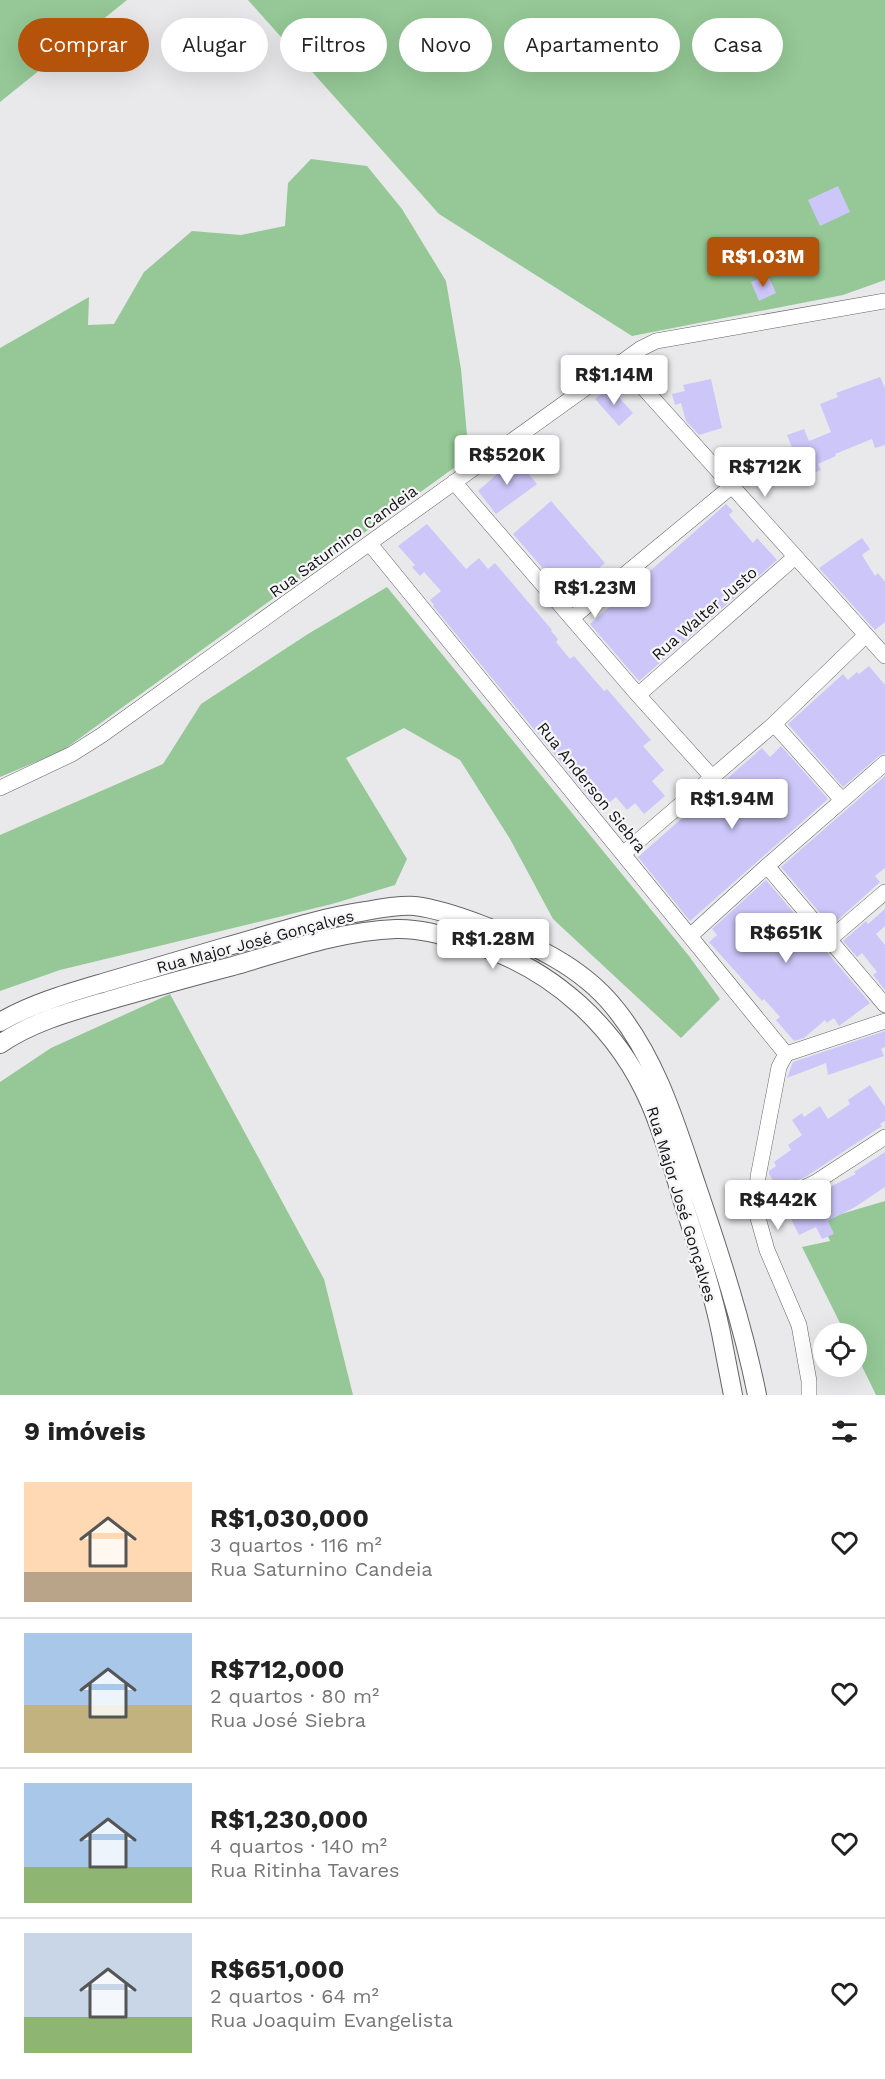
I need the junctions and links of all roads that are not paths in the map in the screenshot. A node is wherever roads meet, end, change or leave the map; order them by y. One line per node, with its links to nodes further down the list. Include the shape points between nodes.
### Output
1 (885, 301): 2 (street, Rua Saturnino Candeia, via 656,341)
2 (620, 362): 3 (street, Rua Saturnino Candeia); 4 (street)
3 (454, 482): 5 (street, Rua Saturnino Candeia); 7 (street)
4 (732, 486): 6 (street); 7 (street)
5 (370, 544): 14 (street, Rua Saturnino Candeia, via 102,735 72,754); 16 (street, Rua Anderson Siebra)
6 (795, 557): 8 (street); 10 (street, Rua Walter Justo)
7 (572, 618): 10 (street)
8 (865, 636): 9 (street); 11 (street)
9 (885, 656)
10 (638, 695): 13 (street)
11 (774, 724): 13 (street); 15 (street)
12 (885, 763): 15 (street)
13 (712, 777): 16 (street)
14 (0, 788)
15 (842, 800): 17 (street)
16 (623, 854): 19 (street, Rua Anderson Siebra)
17 (767, 866): 19 (street); 20 (street)
18 (885, 892): 20 (street)
19 (690, 936): 25 (street, Rua Anderson Siebra)
20 (830, 939): 21 (street)
21 (885, 1005)
22 (885, 1021): 25 (street)
23 (0, 1022): 29 (street, Rua Major José Gonçalves, via 46,1000 190,957 332,916 396,906 415,906 461,917 529,943 595,987 613,1005 646,1055 676,1124 712,1229)
24 (0, 1044): 28 (street, Rua Major José Gonçalves, via 39,1022 341,935 412,929 508,956 554,984 597,1020 639,1079 661,1128 693,1233 721,1331)
25 (786, 1054): 27 (street, via 778,1067 758,1177)
26 (885, 1137): 27 (street, via 816,1182)
27 (756, 1211): 30 (street, via 767,1250 798,1325)
28 (733, 1395)
29 (757, 1395)
30 (809, 1395)

